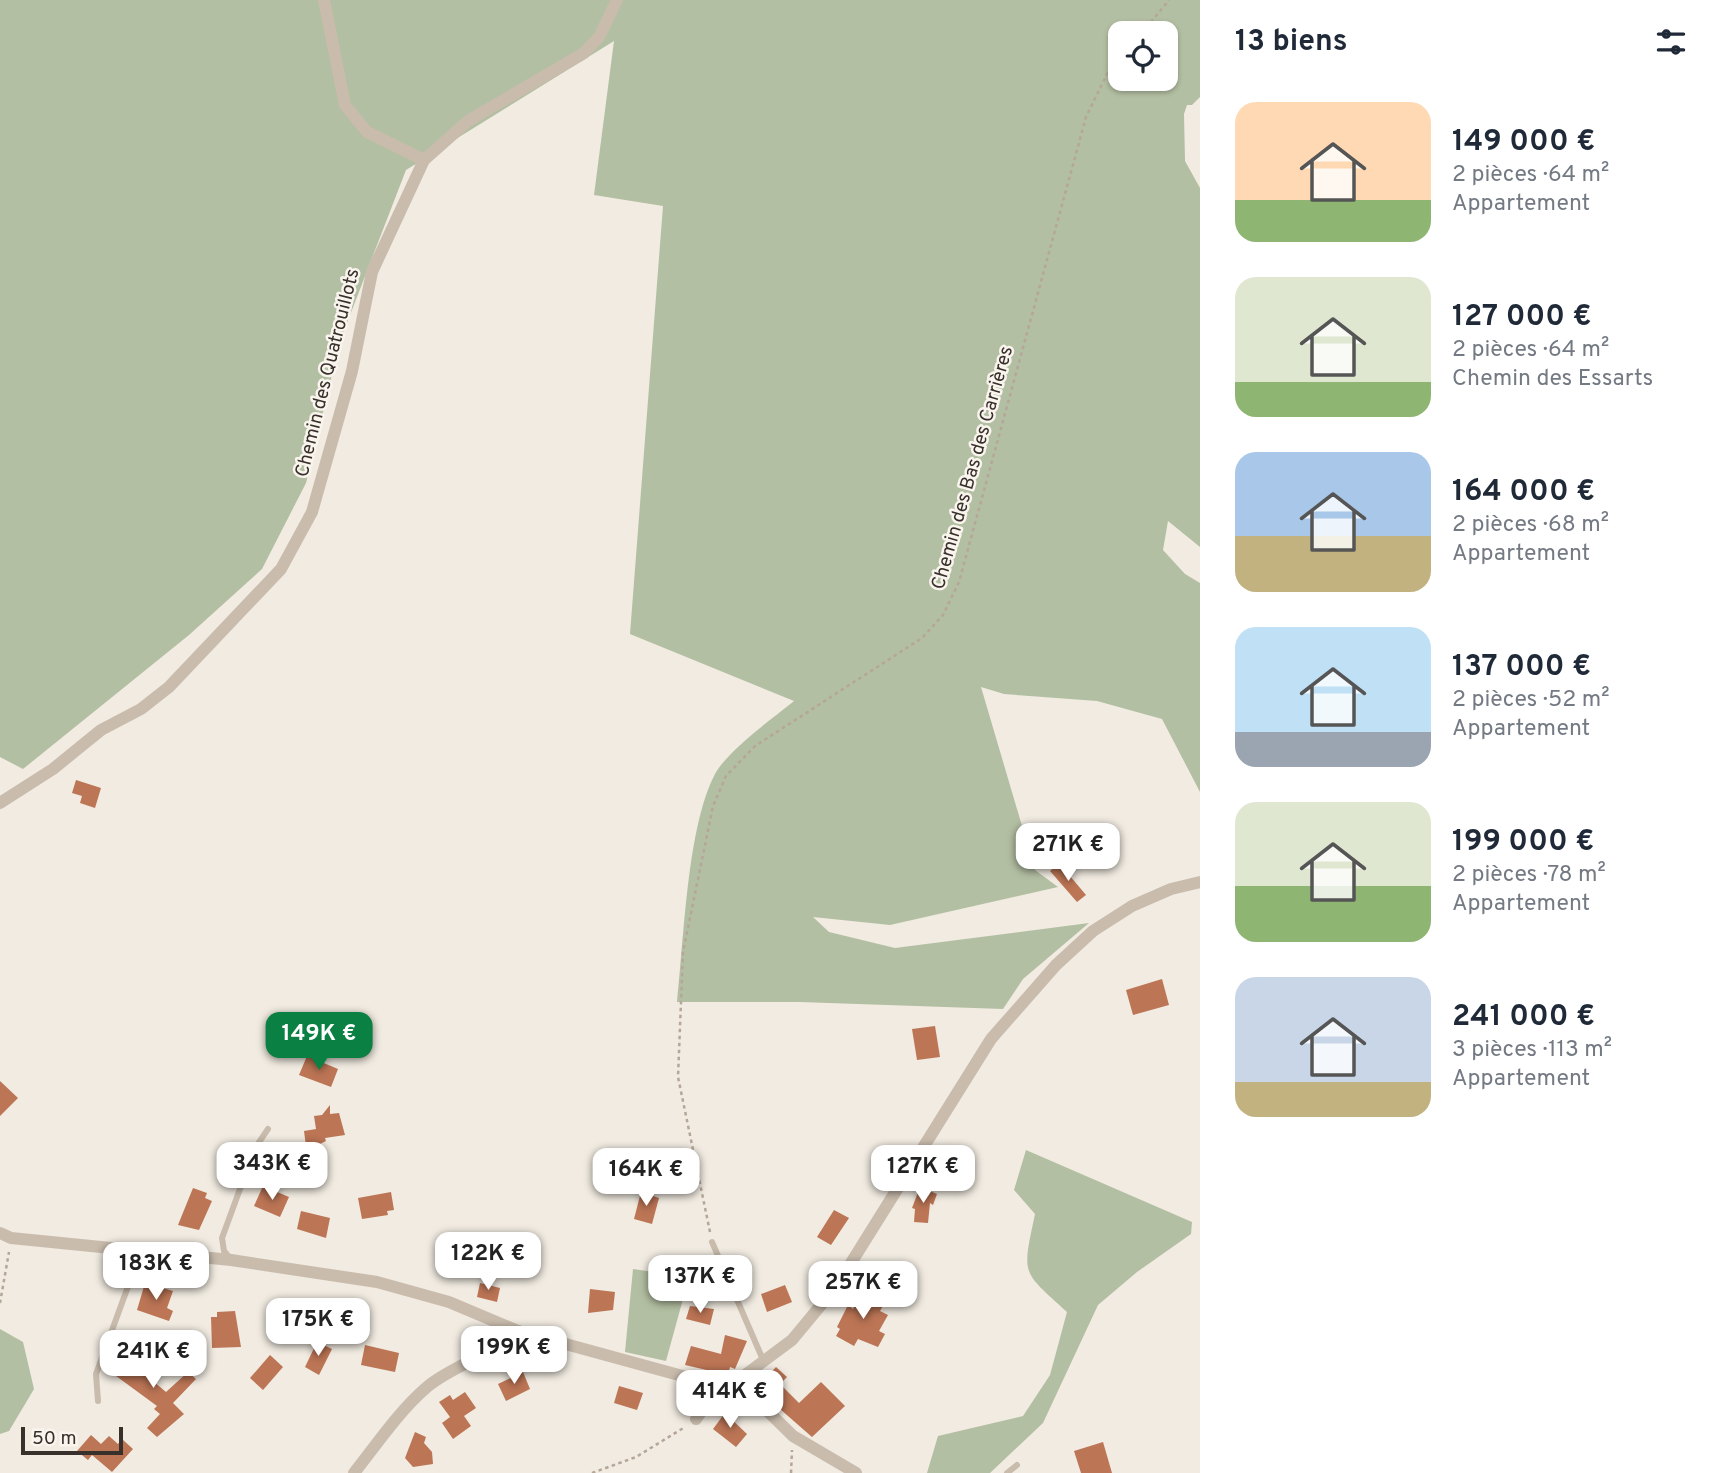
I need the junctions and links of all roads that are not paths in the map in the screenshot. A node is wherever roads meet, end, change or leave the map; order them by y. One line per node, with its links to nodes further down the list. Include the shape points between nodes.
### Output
1 (324, 0): 3 (street, via 345,105 367,132)
2 (617, 0): 3 (street, Chemin des Quatrouillots, via 599,37 584,53 468,121)
3 (424, 160): 4 (street, Chemin des Quatrouillots, via 372,272 352,371 312,512 281,569 169,687)
4 (0, 803)
5 (1200, 882): 12 (street, via 1132,906 1093,930 1011,1013 836,1287 792,1340)
6 (268, 1129): 10 (lane, via 255,1148 222,1238)
7 (5, 1236): 9 (street)
8 (712, 1242): 12 (lane)
9 (141, 1251): 10 (street); 15 (lane, via 96,1374)
10 (231, 1260): 11 (street, via 377,1282 449,1302)
11 (518, 1331): 14 (street); 18 (street, via 506,1343 454,1368 427,1388)
12 (764, 1362): 13 (street)
13 (737, 1381): 14 (street); 19 (street, via 793,1436)
14 (719, 1386): 16 (street)
15 (98, 1401)
16 (696, 1419)
17 (1017, 1465): 20 (lane)
18 (354, 1473)
19 (856, 1473)
20 (1007, 1473)

